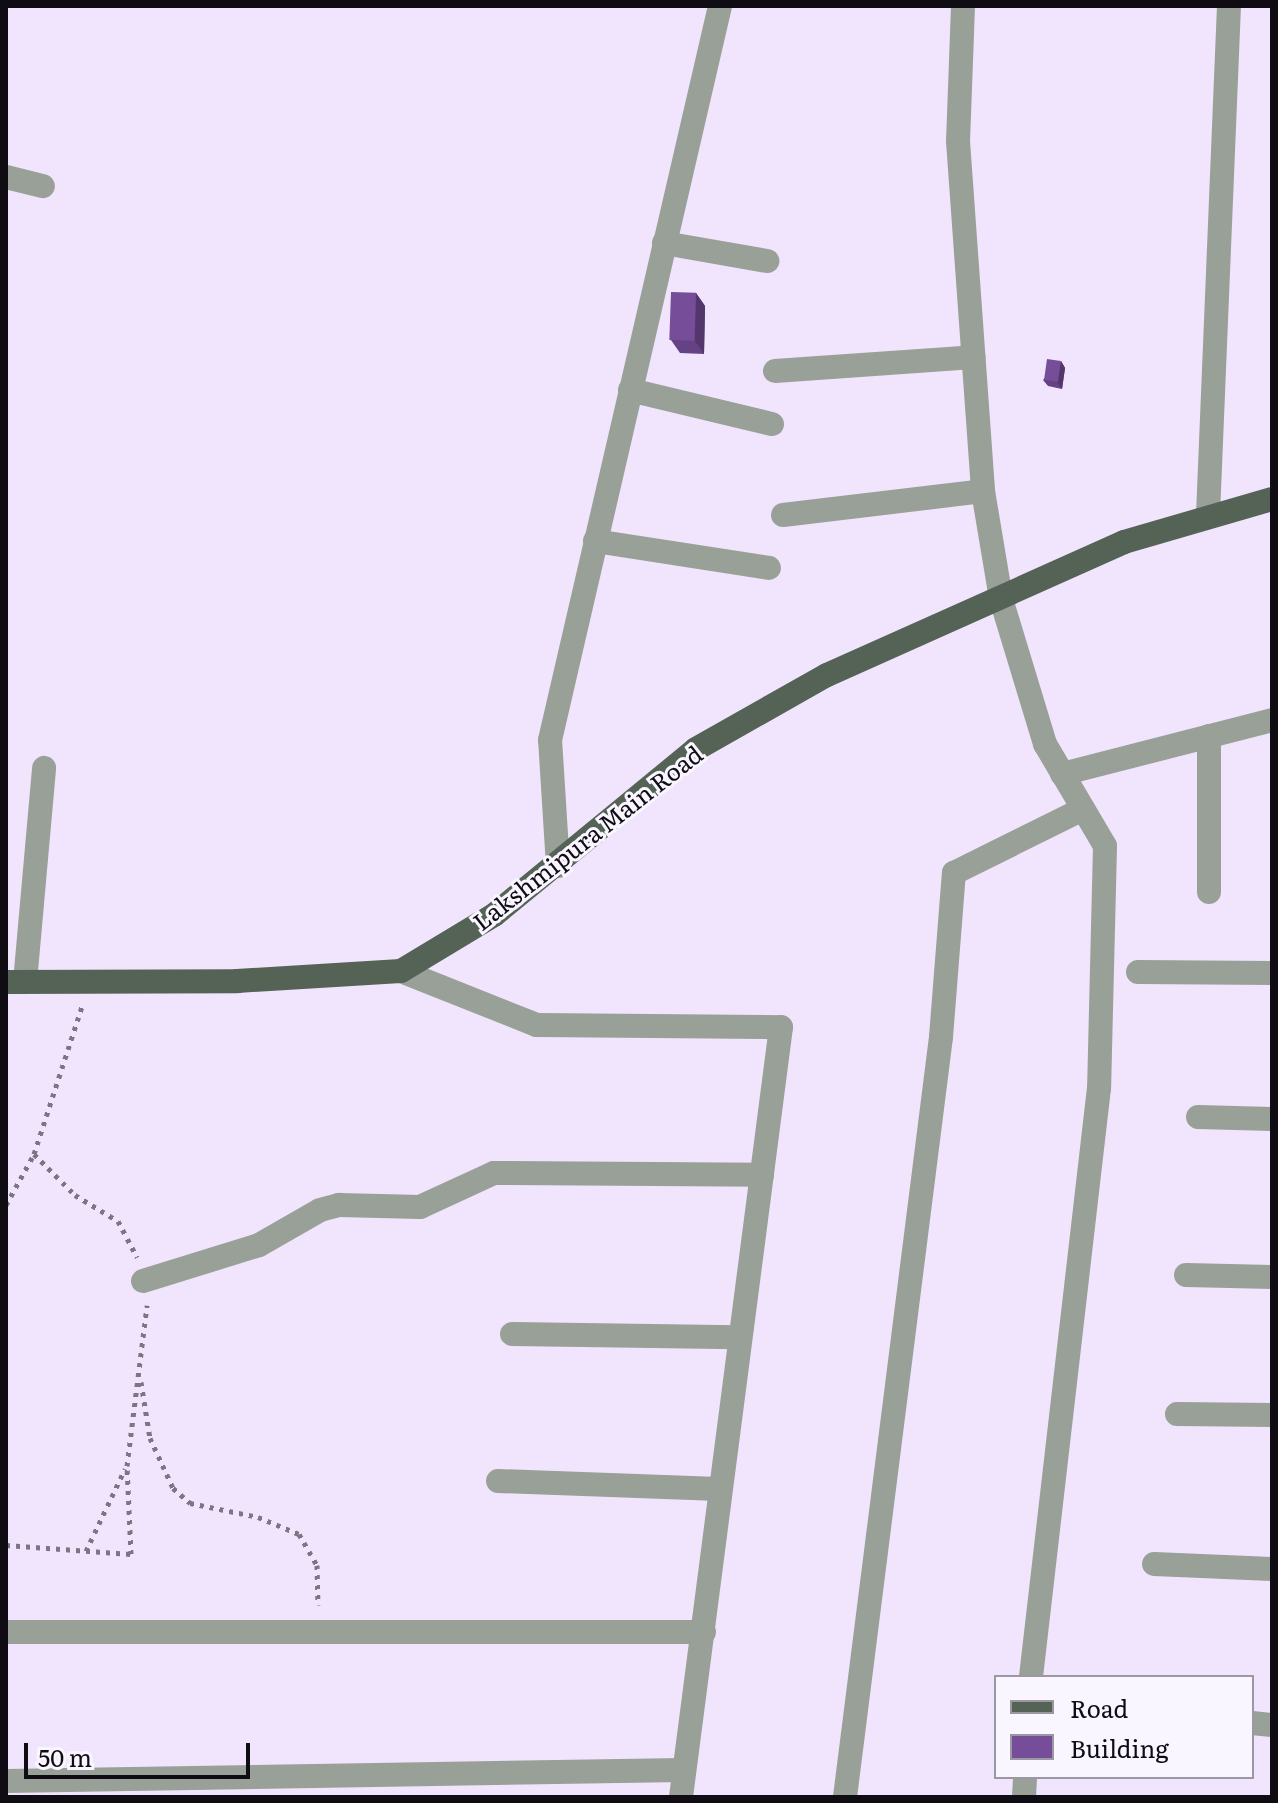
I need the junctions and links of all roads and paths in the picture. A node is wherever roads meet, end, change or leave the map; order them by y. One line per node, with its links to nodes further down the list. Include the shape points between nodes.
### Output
1 (720, 6): 6 (street)
2 (963, 6): 8 (street, via 958,141)
3 (1229, 6): 15 (street)
4 (6, 177): 5 (street)
5 (43, 186)
6 (664, 243): 7 (street); 10 (street)
7 (767, 261)
8 (974, 357): 9 (street); 12 (street)
9 (775, 371)
10 (630, 390): 11 (street); 16 (street)
11 (772, 424)
12 (983, 491): 14 (street); 18 (street)
13 (1272, 499): 15 (main road, Lakshmipura Main Road)
14 (783, 515)
15 (1208, 515): 18 (main road, Lakshmipura Main Road, via 1124,542)
16 (595, 541): 17 (street); 24 (street, via 550,740)
17 (769, 568)
18 (1001, 599): 22 (street, via 1045,744); 24 (main road, Lakshmipura Main Road, via 827,675 696,749)
19 (1272, 720): 20 (street)
20 (1209, 736): 22 (street); 25 (street)
21 (44, 768): 29 (street)
22 (1062, 774): 23 (street)
23 (1083, 809): 54 (street, via 1105,846 1099,1088); 58 (street, via 954,873 941,1037)
24 (558, 866): 26 (main road, Lakshmipura Main Road, via 494,915)
25 (1209, 892)
26 (401, 971): 30 (main road, Lakshmipura Main Road); 34 (street, via 537,1025 781,1027)
27 (1138, 972): 28 (street)
28 (1272, 973)
29 (16, 982): 30 (main road, Lakshmipura Main Road)
30 (89, 982): 33 (path)
31 (1198, 1117): 32 (street)
32 (1272, 1119)
33 (34, 1154): 35 (path); 38 (path, via 75,1195 118,1221 141,1264)
34 (762, 1175): 38 (street, via 494,1173 420,1207 339,1205 320,1210 259,1245); 40 (street)
35 (6, 1205)
36 (1186, 1275): 37 (street)
37 (1272, 1277)
38 (143, 1281): 41 (path, via 147,1313)
39 (512, 1334): 40 (street)
40 (738, 1337): 46 (street)
41 (139, 1373): 44 (path); 51 (path, via 150,1438 173,1488 190,1503 282,1526 311,1546 319,1584)
42 (1177, 1414): 43 (street)
43 (1272, 1415)
44 (127, 1466): 48 (path); 48 (path, via 131,1554)
45 (498, 1481): 46 (street)
46 (719, 1489): 53 (street)
47 (6, 1545): 48 (path)
48 (86, 1551)
49 (1154, 1564): 50 (street)
50 (1272, 1569)
51 (316, 1631): 52 (street); 53 (street)
52 (6, 1632)
53 (704, 1632): 55 (street)
54 (1031, 1675)
55 (683, 1770): 56 (street); 57 (street)
56 (6, 1781)
57 (681, 1797)
58 (845, 1797)

